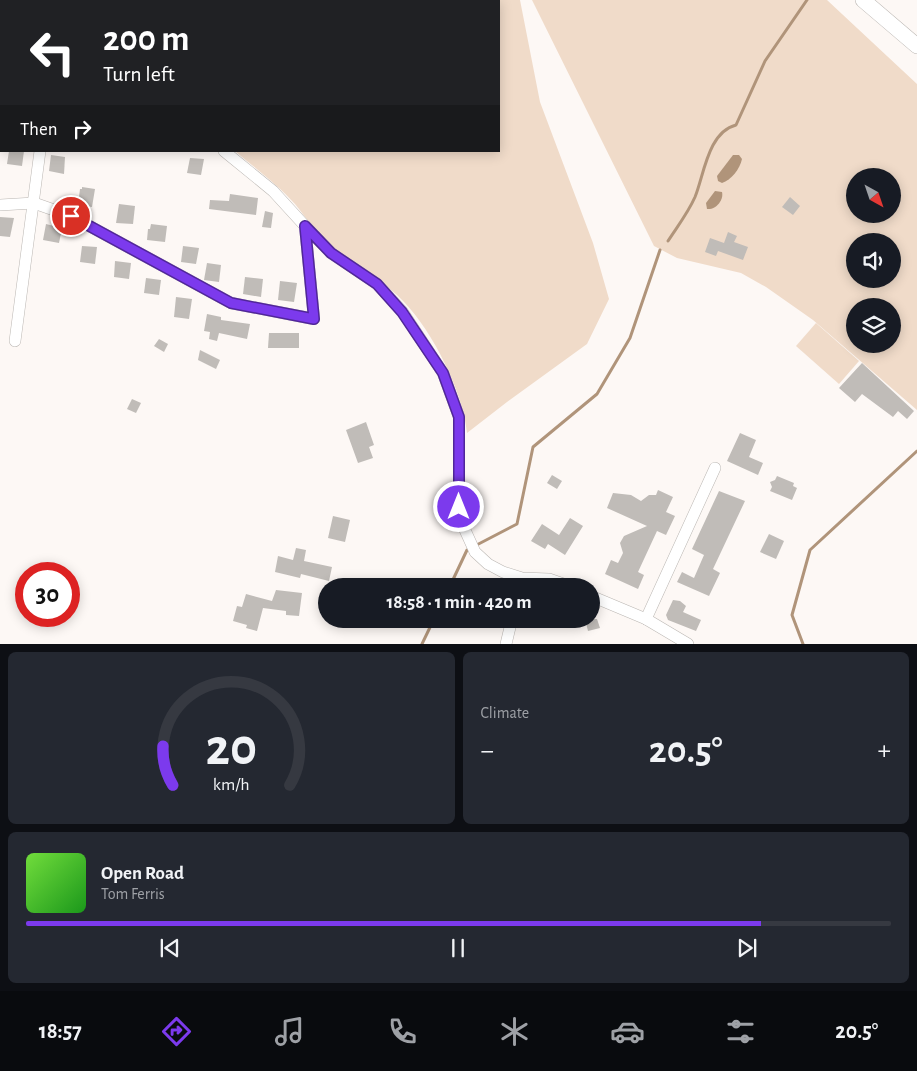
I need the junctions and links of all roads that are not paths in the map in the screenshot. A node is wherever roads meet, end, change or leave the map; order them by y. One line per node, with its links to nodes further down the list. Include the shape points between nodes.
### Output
1 (863, 0): 2 (main road)
2 (917, 46)
3 (40, 152): 5 (street)
4 (225, 152): 7 (street, via 273,191)
5 (34, 202): 6 (street); 7 (street, via 71,216 231,303 314,319); 8 (street)
6 (0, 205)
7 (305, 226): 10 (street, via 331,253 377,284 402,312 443,373 459,417 459,507 465,530 473,548 488,564)
8 (15, 342)
9 (715, 468): 12 (street)
10 (514, 578)
11 (600, 600): 12 (street)
12 (646, 619): 15 (street)
13 (510, 628): 14 (street)
14 (506, 644)
15 (688, 644)

